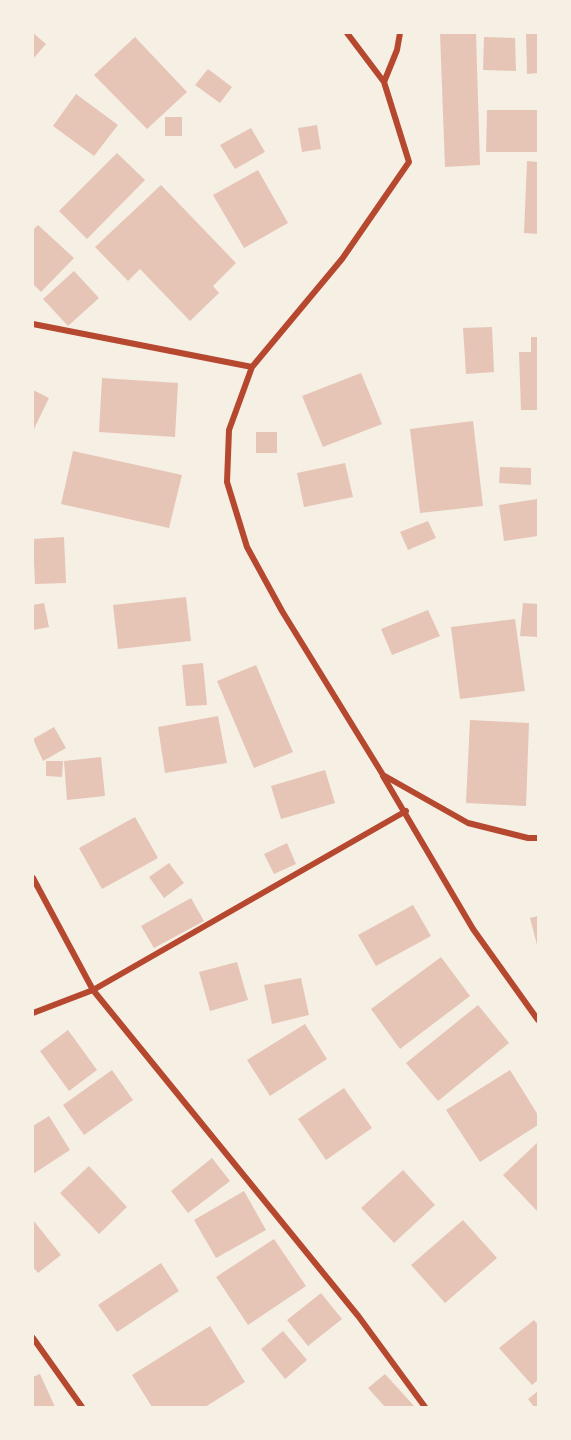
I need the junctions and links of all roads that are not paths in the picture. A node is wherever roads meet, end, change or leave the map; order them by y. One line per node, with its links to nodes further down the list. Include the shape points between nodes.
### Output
1 (347, 33): 3 (street)
2 (400, 33): 3 (street)
3 (384, 81): 5 (street, via 409,162 342,259)
4 (33, 324): 5 (street)
5 (252, 367): 6 (street, via 229,430 227,482 247,546 282,611)
6 (383, 775): 7 (street); 8 (street, via 468,823)
7 (406, 811): 10 (street); 12 (street, via 473,929)
8 (538, 837)
9 (33, 878): 10 (street)
10 (93, 990): 11 (street); 15 (street, via 359,1317)
11 (33, 1013)
12 (538, 1020)
13 (33, 1338): 14 (street)
14 (82, 1407)
15 (425, 1407)

